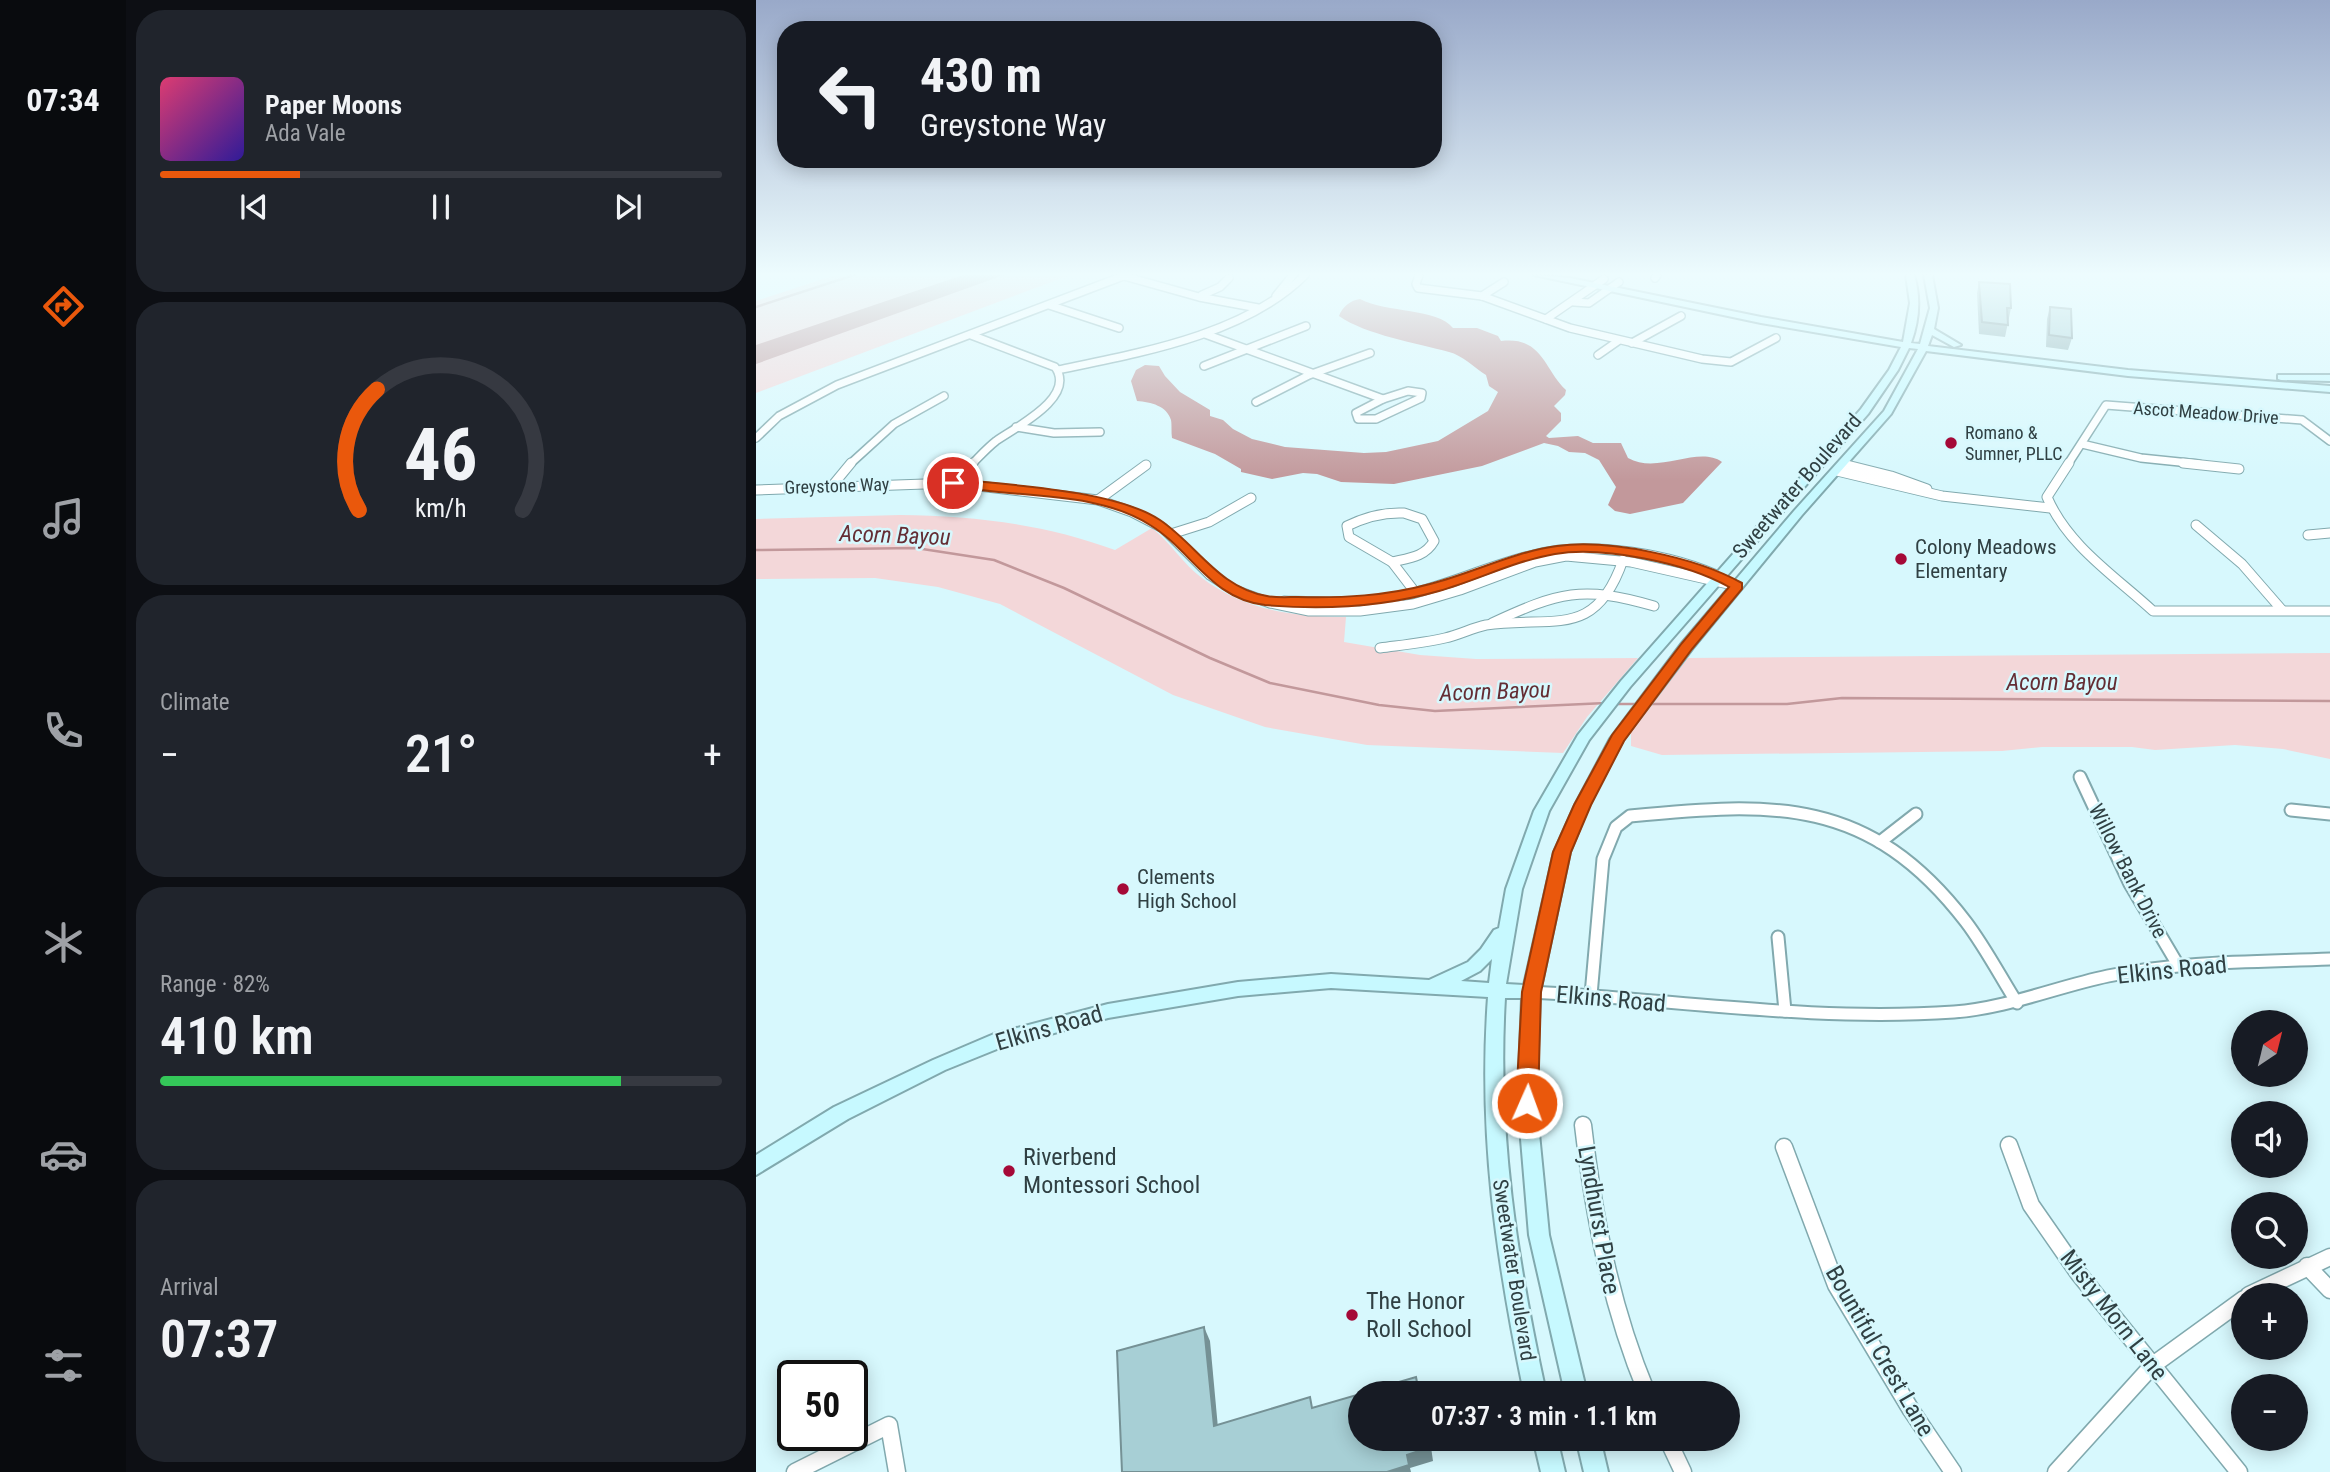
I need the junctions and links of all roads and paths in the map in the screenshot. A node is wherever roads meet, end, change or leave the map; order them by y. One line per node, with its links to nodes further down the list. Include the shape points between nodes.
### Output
1 (948, 344): 30 (street, via 837,385 779,416)
2 (993, 344): 18 (street)
3 (1171, 344): 18 (street)
4 (1227, 344): 13 (street)
5 (1244, 344): 13 (street)
6 (1262, 344): 13 (street)
7 (1614, 344): 15 (street)
8 (1635, 344): 9 (street, via 1731,362)
9 (1765, 344)
10 (1906, 344): 26 (main road, Sweetwater Boulevard, via 1888,379)
11 (1924, 344): 12 (main road); 16 (main road); 27 (main road, Sweetwater Boulevard)
12 (1957, 345): 16 (main road)
13 (1249, 349): 17 (street); 19 (street)
14 (1370, 353): 19 (street)
15 (1598, 355)
16 (2025, 359): 21 (main road)
17 (1204, 366)
18 (1058, 370): 28 (street, via 1062,384 1058,395)
19 (1309, 375): 24 (street); 25 (street)
20 (2330, 378): 21 (main road)
21 (2220, 379): 22 (main road)
22 (2330, 389)
23 (944, 396): 38 (street, via 875,436)
24 (1382, 399): 24 (street, via 1408,391 1422,394 1376,419 1358,419 1356,413)
25 (1256, 402)
26 (1866, 407): 27 (main road); 33 (main road, Sweetwater Boulevard)
27 (1888, 412): 35 (main road, Sweetwater Boulevard)
28 (1016, 427): 29 (street, via 1054,433); 37 (street)
29 (1100, 432)
30 (756, 438)
31 (2330, 441): 32 (street, Ascot Meadow Drive, via 2302,420 2106,405)
32 (2082, 444): 36 (street, via 2154,460); 42 (street, via 2048,497)
33 (1819, 462): 35 (main road); 51 (main road, Sweetwater Boulevard)
34 (1146, 464): 41 (street)
35 (1840, 467): 42 (street, via 1903,490); 52 (main road, Sweetwater Boulevard)
36 (2239, 469)
37 (953, 483): 38 (street, Greystone Way); 41 (street, Greystone Way)
38 (832, 486): 39 (street, Greystone Way)
39 (756, 490)
40 (1251, 498): 45 (street, via 1209,522)
41 (1098, 500): 45 (street, Greystone Way, via 1143,515)
42 (2050, 508): 57 (street, via 2076,540 2153,611)
43 (2196, 525): 57 (street, via 2235,556)
44 (2330, 533): 46 (street)
45 (1171, 534): 56 (street, Greystone Way, via 1210,575 1240,593 1290,608)
46 (2308, 535)
47 (1623, 560): 50 (street, Greystone Way, via 1545,559); 51 (street, Greystone Way); 54 (street)
48 (1392, 562): 48 (street, via 1349,537 1347,526 1388,513 1422,519 1434,541 1432,547 1419,556); 53 (street)
49 (1482, 571): 50 (street); 51 (street, Greystone Way, via 1556,550 1600,548); 53 (street, Greystone Way)
50 (1490, 579): 56 (street, Greystone Way, via 1418,602)
51 (1716, 579): 52 (street, Greystone Way); 66 (main road, Sweetwater Boulevard, via 1584,737 1552,789 1526,850)
52 (1737, 586): 72 (main road, Sweetwater Boulevard, via 1617,739 1582,805 1562,852)
53 (1415, 592): 56 (street, Greystone Way)
54 (1610, 594): 55 (street); 59 (street, via 1540,601); 59 (street, via 1581,618 1550,624)
55 (1654, 606)
56 (1339, 607)
57 (2282, 610): 58 (street)
58 (2330, 611)
59 (1488, 625): 60 (street, via 1444,638)
60 (1380, 648)
61 (2080, 777): 69 (street, Willow Bank Drive, via 2130,884)
62 (2291, 810): 64 (street)
63 (1916, 814): 65 (street)
64 (2330, 814)
65 (1880, 842): 73 (street, via 1842,824 1791,810 1697,809 1630,816 1616,827 1603,859); 74 (street, via 1923,873 1966,922)
66 (1504, 927): 70 (main road, via 1477,966); 71 (main road, Sweetwater Boulevard)
67 (1778, 937): 75 (street)
68 (2330, 959): 69 (street, Elkins Road)
69 (2178, 965): 74 (street, Elkins Road, via 2106,977)
70 (1428, 986): 71 (main road, Elkins Road); 79 (main road, Elkins Road, via 1331,981 1238,989 1108,1011 1036,1029 926,1071 841,1113)
71 (1495, 989): 72 (main road, Elkins Road); 88 (main road, Sweetwater Boulevard, via 1494,1101 1503,1223)
72 (1531, 992): 73 (street, Elkins Road); 89 (main road, Sweetwater Boulevard, via 1527,1103 1539,1235)
73 (1591, 995): 75 (street, Elkins Road)
74 (2017, 1003): 75 (street, Elkins Road, via 1956,1012)
75 (1785, 1011)
76 (1583, 1125): 90 (street, Lyndhurst Place, via 1602,1261)
77 (2009, 1145): 87 (street, Misty Morn Lane, via 2031,1205 2079,1274)
78 (1784, 1147): 99 (street, Bountiful Crest Lane, via 1836,1285)
79 (756, 1166)
80 (2330, 1257): 81 (street)
81 (2308, 1266)
82 (2308, 1267): 85 (street)
83 (2301, 1269): 84 (street)
84 (2273, 1283)
85 (2330, 1290)
86 (2231, 1308): 87 (street)
87 (2153, 1365): 100 (street); 101 (street, Misty Morn Lane)
88 (1532, 1381)
89 (1573, 1381)
90 (1643, 1381)
91 (1548, 1451): 96 (main road)
92 (1590, 1451): 97 (main road)
93 (1673, 1451): 98 (street)
94 (795, 1472): 95 (street, via 889,1425)
95 (897, 1472)
96 (1553, 1472)
97 (1596, 1472)
98 (1683, 1472)
99 (1953, 1472)
100 (2056, 1472)
101 (2238, 1472)

